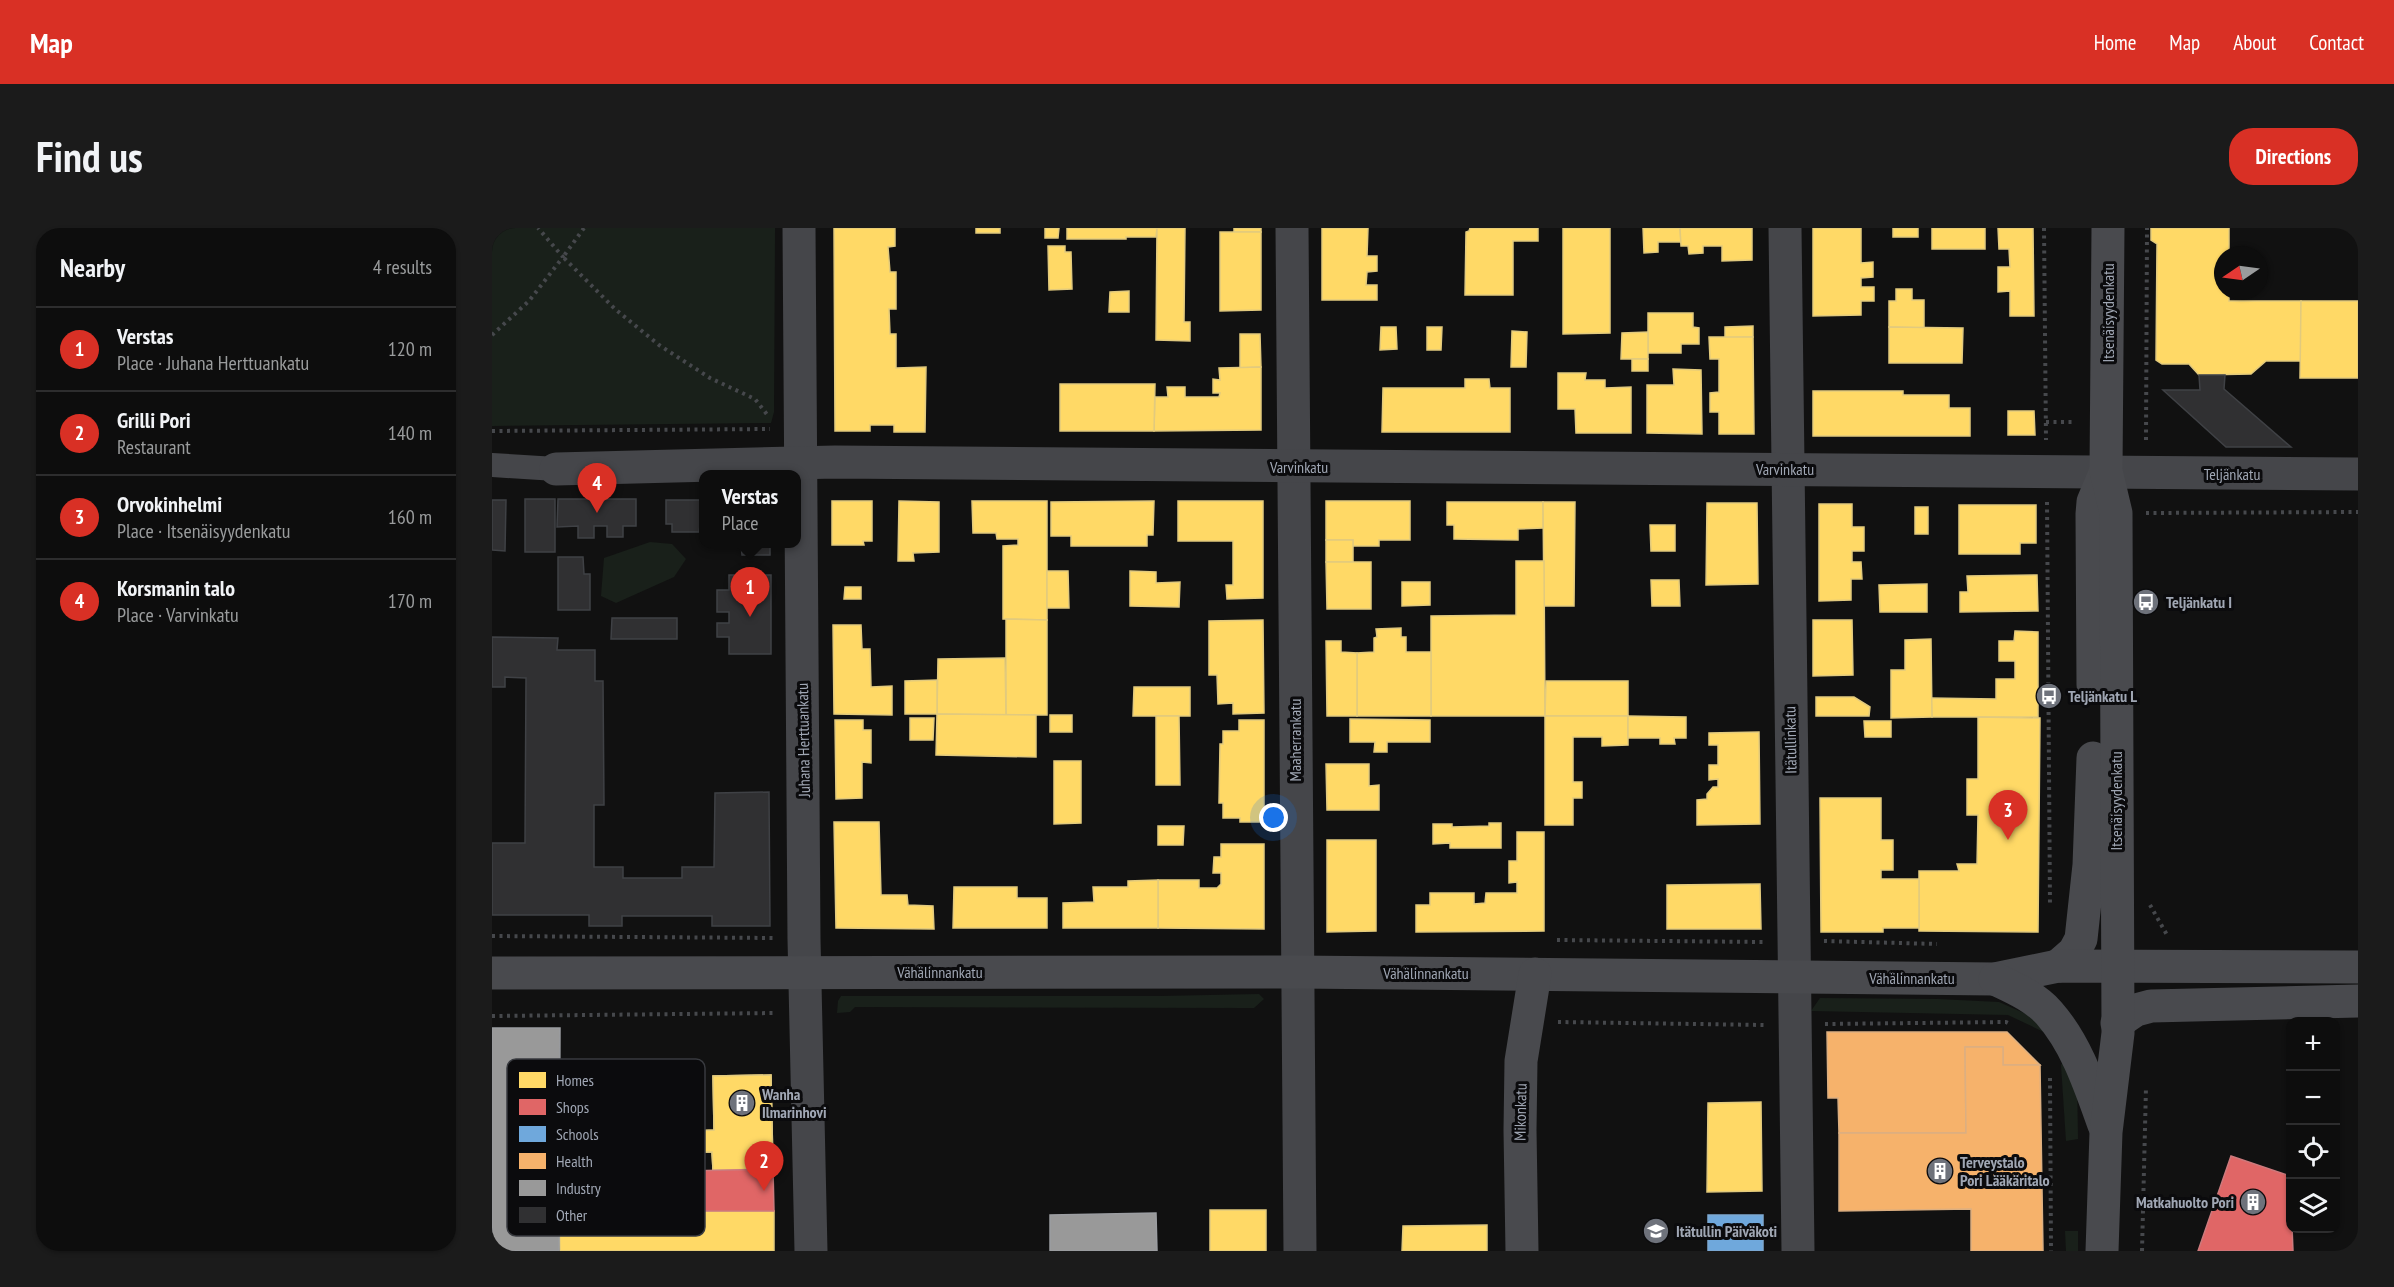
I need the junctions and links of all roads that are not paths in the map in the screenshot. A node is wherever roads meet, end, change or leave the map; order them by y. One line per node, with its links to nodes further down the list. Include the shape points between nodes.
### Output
1 (799, 228): 5 (street, Juhana Herttuankatu)
2 (1292, 228): 7 (street, Maaherrankatu)
3 (1785, 228): 8 (street, Itätullinkatu)
4 (2108, 228): 11 (main road, Itsenäisyydenkatu)
5 (800, 463): 7 (street, Varvinkatu); 9 (street, Varvinkatu); 10 (street, Juhana Herttuankatu)
6 (492, 465): 9 (street, Varvinkatu)
7 (1293, 467): 8 (street, Varvinkatu); 18 (street, Maaherrankatu)
8 (1786, 468): 11 (street, Varvinkatu); 21 (street, Itätullinkatu)
9 (556, 469)
10 (800, 470)
11 (2106, 471): 12 (street, Teljänkatu); 14 (main road, Itsenäisyydenkatu, via 2092,514 2093,784 2089,865 2081,939); 15 (main road, Itsenäisyydenkatu, via 2116,513)
12 (2358, 474)
13 (801, 548): 17 (street, Juhana Herttuankatu)
14 (2066, 959): 15 (main road, Vähälinnankatu); 22 (main road, Vähälinnankatu)
15 (2117, 965): 16 (main road, Vähälinnankatu); 24 (main road, Itsenäisyydenkatu)
16 (2358, 967)
17 (806, 972): 18 (main road, Vähälinnankatu); 19 (main road, Vähälinnankatu); 26 (street, Juhana Herttuankatu)
18 (1297, 972): 20 (main road, Vähälinnankatu); 27 (street, Maaherrankatu)
19 (492, 973)
20 (1535, 974): 21 (main road, Vähälinnankatu); 28 (main road, Mikonkatu, via 1521,1061)
21 (1793, 977): 22 (main road, Vähälinnankatu); 29 (street, Itätullinkatu)
22 (1995, 979): 25 (main road, Itsenäisyydenkatu, via 2025,994 2048,1012 2068,1038)
23 (2358, 1001): 24 (main road, via 2151,1006 2136,1010)
24 (2117, 1023): 25 (main road, Itsenäisyydenkatu)
25 (2106, 1132): 30 (main road, Itsenäisyydenkatu)
26 (811, 1251)
27 (1300, 1251)
28 (1522, 1251)
29 (1797, 1251)
30 (2102, 1251)

